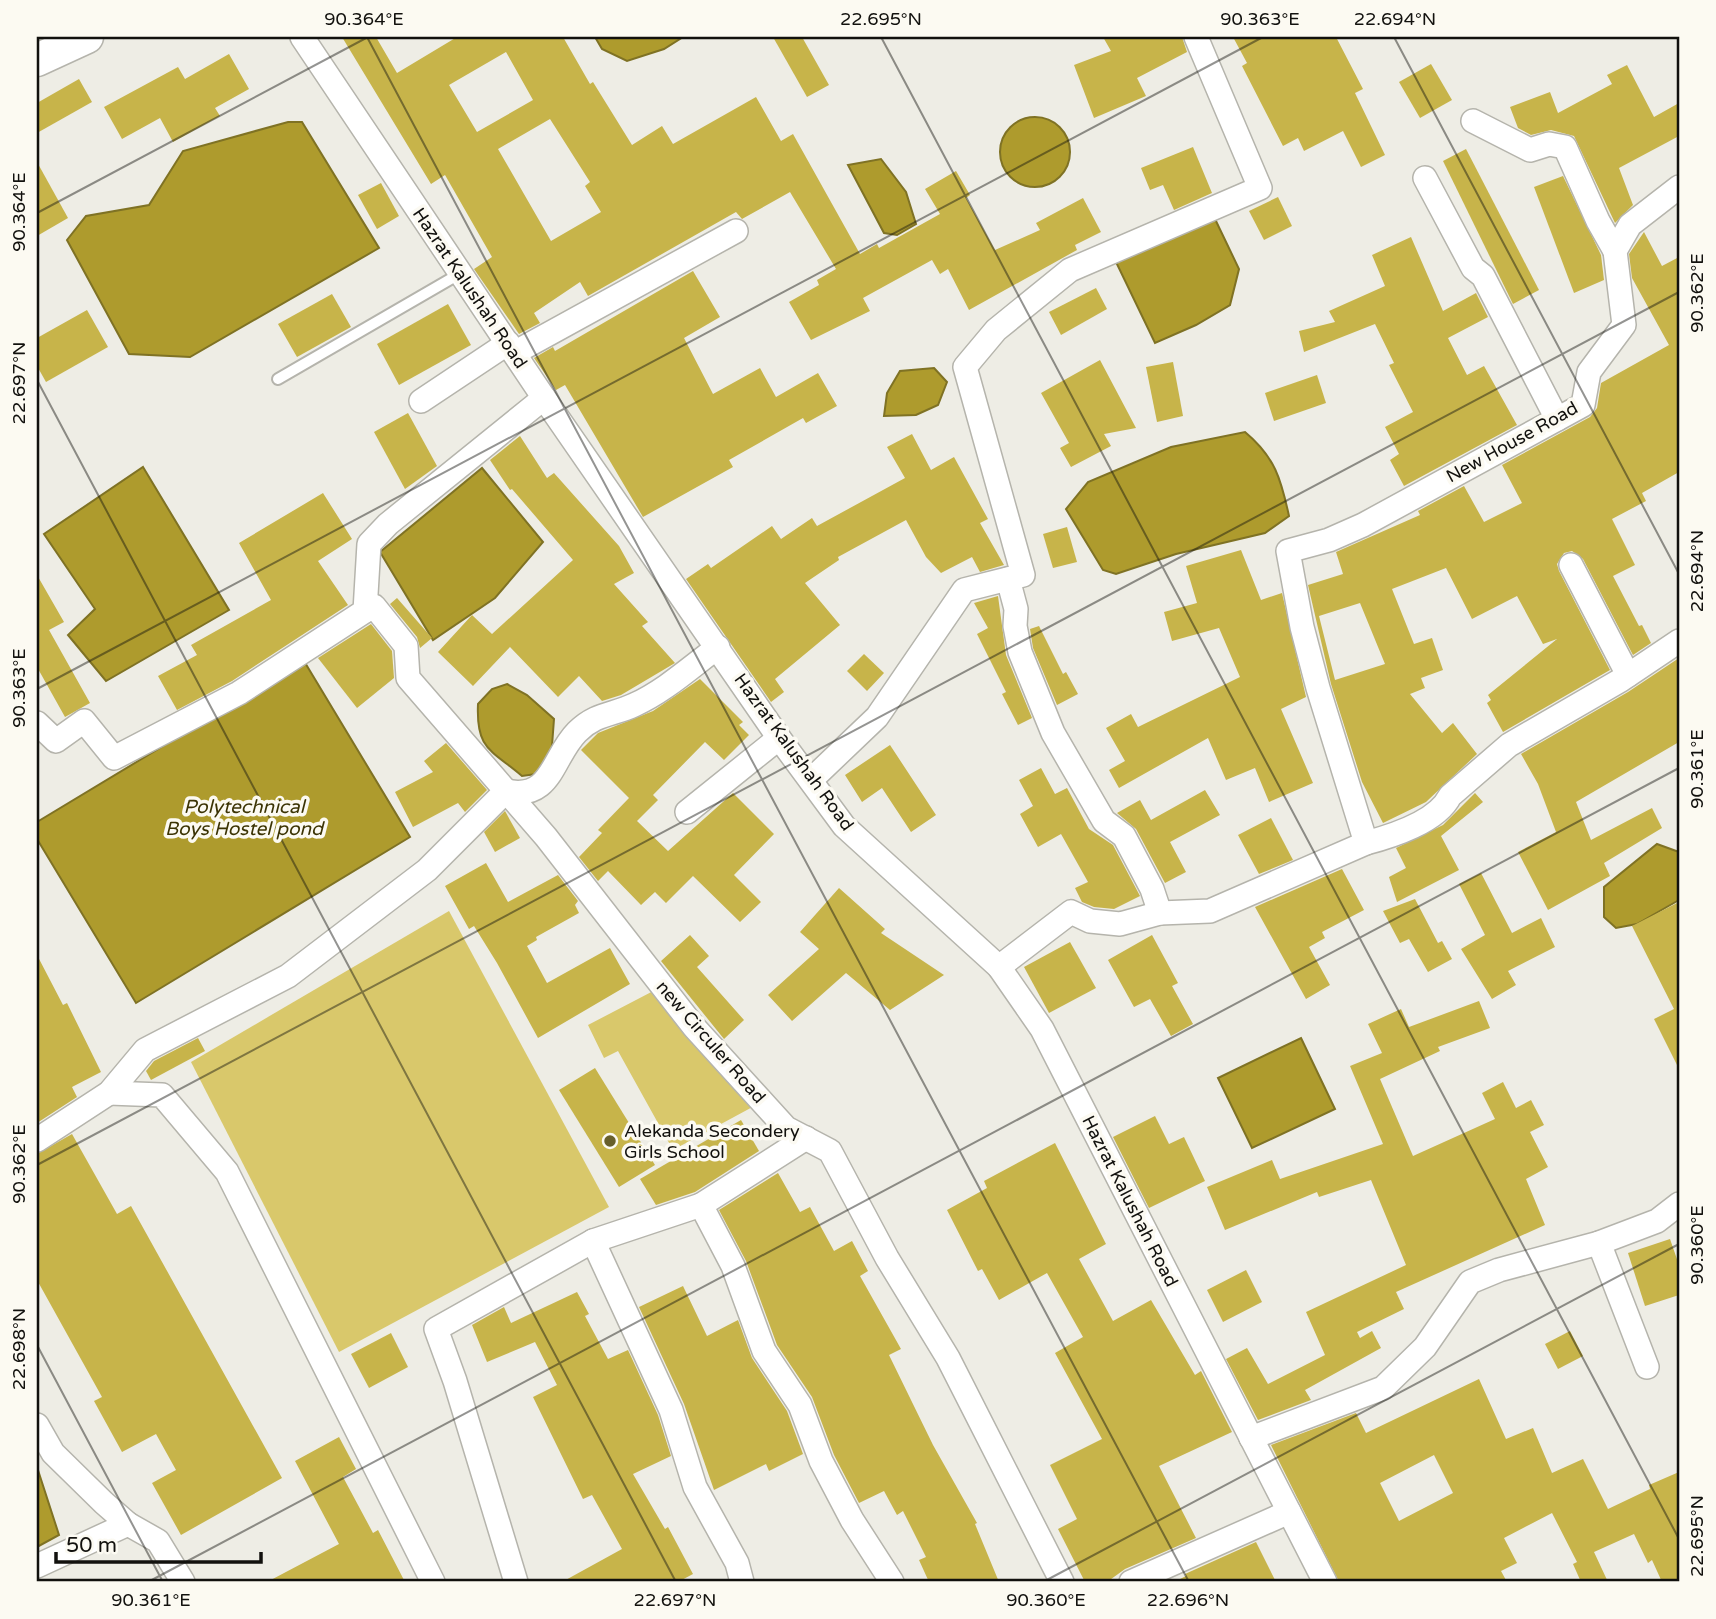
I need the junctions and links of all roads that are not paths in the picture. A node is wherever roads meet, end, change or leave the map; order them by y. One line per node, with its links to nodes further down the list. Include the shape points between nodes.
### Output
1 (85, 37): 4 (main road)
2 (302, 37): 10 (street, Hazrat Kalushah Road)
3 (1196, 37): 17 (street, via 1261,188 1070,270 996,330 965,367 1023,575)
4 (37, 60)
5 (1474, 121): 9 (street, via 1530,150 1549,144 1566,148)
6 (1425, 178): 15 (street, via 1474,268 1483,276)
7 (1679, 187): 9 (street, via 1630,225)
8 (736, 231): 11 (street)
9 (1615, 251): 15 (street, New House Road, via 1623,325 1589,372 1583,405)
10 (461, 273): 11 (street, Hazrat Kalushah Road); 12 (lane)
11 (511, 348): 13 (street, Hazrat Kalushah Road); 14 (street)
12 (278, 379)
13 (544, 398): 18 (street, via 369,544); 20 (street, Hazrat Kalushah Road)
14 (421, 401)
15 (1557, 419): 27 (street, New House Road, via 1363,525 1329,540 1290,549 1287,554 1318,688)
16 (1571, 565): 21 (street)
17 (1008, 579): 24 (street, via 964,590 877,717); 28 (street, via 1020,652 1053,733 1104,821 1124,836)
18 (365, 611): 22 (street, via 239,693 114,758 84,720 56,741); 25 (street, new Circuler Road, via 374,606 406,646 408,678)
19 (1679, 641): 21 (street)
20 (718, 646): 23 (street, Hazrat Kalushah Road); 25 (street, via 656,693 632,706 604,712 576,733 540,786 523,795)
21 (1628, 675): 27 (street, via 1509,745 1436,812 1392,836)
22 (37, 723)
23 (779, 738): 24 (street, Hazrat Kalushah Road); 26 (street)
24 (811, 780): 29 (street, Hazrat Kalushah Road, via 844,826)
25 (506, 791): 30 (street, via 427,870 288,976 145,1050); 31 (street, new Circuler Road, via 694,1027 786,1128)
26 (687, 812)
27 (1366, 843): 28 (street, via 1210,911)
28 (1160, 913): 29 (street, via 1120,924 1090,921 1071,912)
29 (999, 967): 39 (street, Hazrat Kalushah Road, via 1042,1029)
30 (109, 1093): 32 (street); 44 (street, via 162,1095 228,1172)
31 (806, 1138): 34 (street); 48 (street, new Circuler Road, via 830,1151 948,1358)
32 (37, 1140)
33 (1679, 1204): 36 (street, via 1657,1220)
34 (701, 1205): 35 (street); 47 (street, via 733,1266 764,1351 800,1405 821,1461)
35 (593, 1241): 45 (street, via 436,1329); 46 (street, via 671,1410 695,1487 737,1563)
36 (1599, 1243): 37 (street); 39 (street, via 1470,1282 1425,1347 1383,1388)
37 (1647, 1367)
38 (37, 1425): 41 (street, via 53,1453)
39 (1251, 1438): 40 (street, Hazrat Kalushah Road)
40 (1289, 1512): 49 (street); 50 (street, Hazrat Kalushah Road)
41 (128, 1524): 42 (street); 43 (street, via 158,1542)
42 (37, 1566)
43 (183, 1582)
44 (433, 1582)
45 (516, 1582)
46 (742, 1582)
47 (892, 1582)
48 (1062, 1582)
49 (1131, 1582)
50 (1325, 1582)

